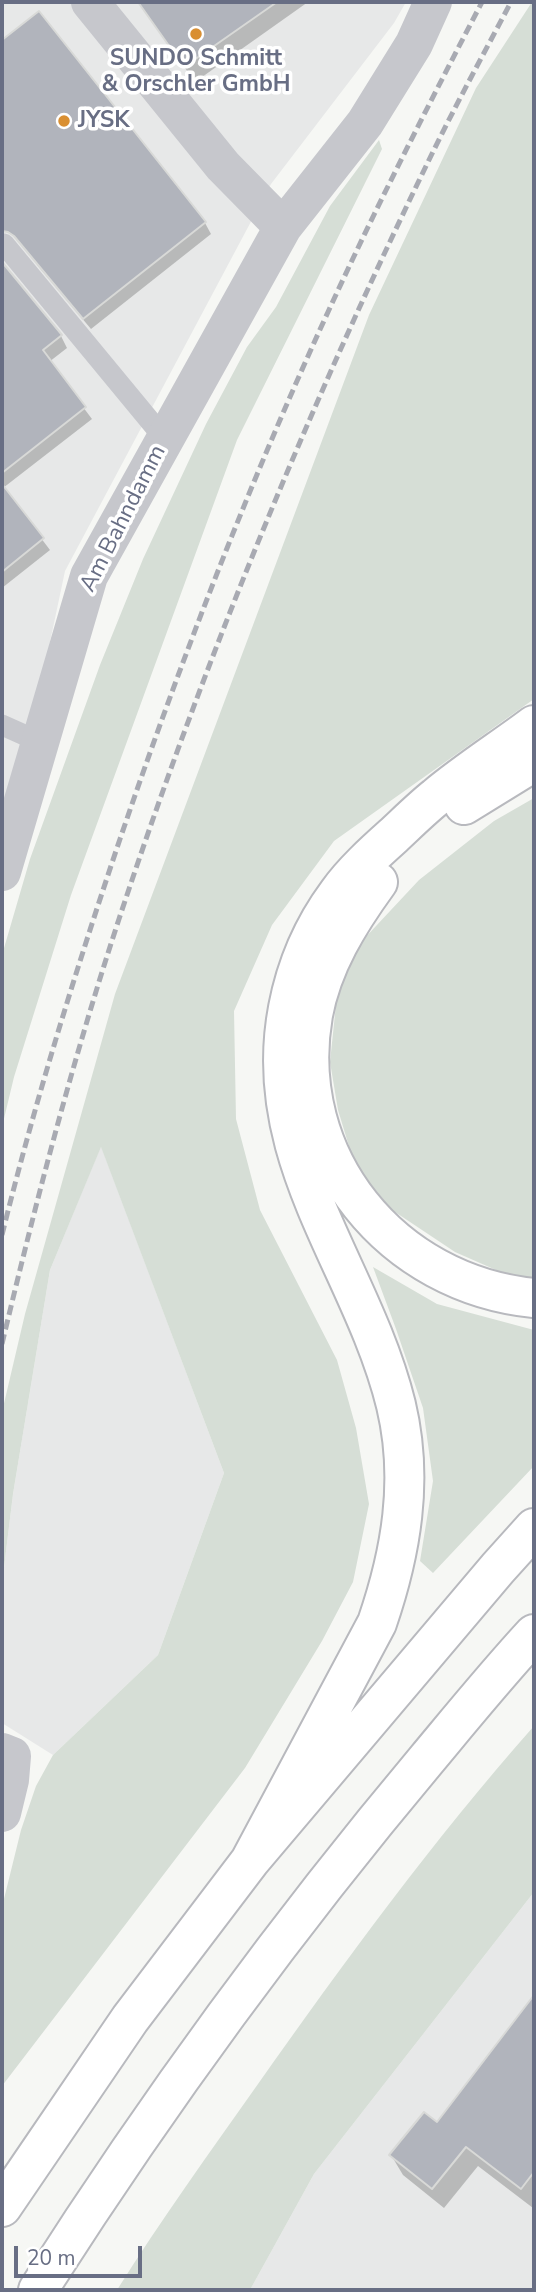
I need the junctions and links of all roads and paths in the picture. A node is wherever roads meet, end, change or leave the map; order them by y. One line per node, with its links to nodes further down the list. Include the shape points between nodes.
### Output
1 (90, 2): 3 (street, via 223,166)
2 (433, 2): 3 (street, Am Bahndamm, via 414,44 365,123)
3 (284, 227): 5 (street, Am Bahndamm)
4 (4, 244): 5 (lane)
5 (166, 439): 8 (street, Am Bahndamm, via 89,576)
6 (2, 725): 8 (lane)
7 (534, 725): 16 (highway, via 436,797 370,857 317,924 292,988 282,1060 287,1117 302,1172 384,1363 402,1441 405,1499 400,1541 376,1623)
8 (40, 742): 10 (street, Am Bahndamm)
9 (534, 762): 11 (highway, via 445,818 379,880 338,943 322,978 309,1054 320,1129 335,1166 381,1228 443,1274 476,1287)
10 (4, 855)
11 (534, 1298)
12 (534, 1528): 16 (highway)
13 (534, 1633): 18 (highway, via 358,1842 216,2026)
14 (2, 1752): 15 (street, via 12,1756)
15 (2, 1813)
16 (250, 1861): 17 (highway, via 130,2019)
17 (7, 2198)
18 (38, 2290)

